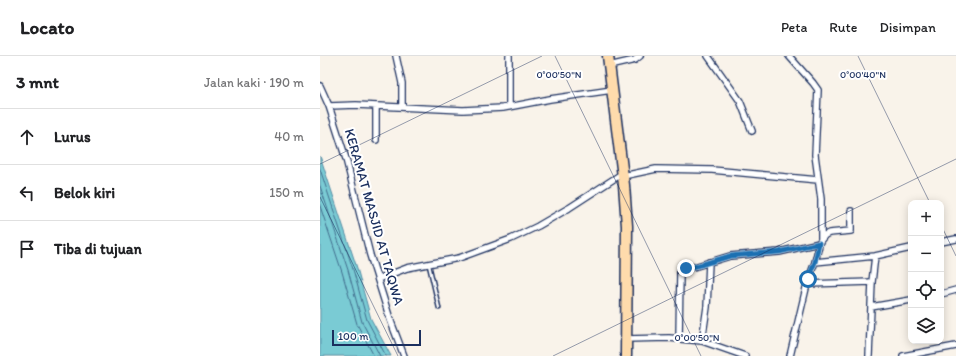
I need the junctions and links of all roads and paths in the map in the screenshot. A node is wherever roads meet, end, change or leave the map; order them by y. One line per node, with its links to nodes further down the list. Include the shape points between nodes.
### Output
1 (396, 56): 11 (street, via 402,83)
2 (509, 56): 12 (street)
3 (640, 56): 6 (street, via 635,60)
4 (708, 56): 13 (street, via 740,101)
5 (789, 56): 16 (street, via 818,90 815,155)
6 (608, 61): 8 (highway)
7 (320, 86): 9 (street, KERAMAT MASJID AT TAQWA)
8 (612, 90): 12 (street); 15 (highway)
9 (329, 106): 10 (street); 26 (street, KERAMAT MASJID AT TAQWA)
10 (376, 106): 11 (street); 14 (street)
11 (402, 107): 12 (street, via 463,110)
12 (509, 107)
13 (752, 131)
14 (376, 140)
15 (623, 175): 16 (street, via 656,169 712,170); 25 (street, via 523,233 466,256); 34 (highway, via 627,226)
16 (818, 180): 19 (street, via 821,199)
17 (852, 211): 19 (street, via 851,231 829,233)
18 (956, 239): 20 (street)
19 (820, 241): 23 (street, via 779,252 730,256); 24 (street)
20 (944, 241)
21 (908, 249): 22 (street)
22 (875, 256): 24 (street); 27 (street)
23 (709, 262): 35 (street, via 681,270); 36 (street, via 708,307)
24 (815, 262): 28 (street)
25 (429, 264): 26 (street, via 407,268); 33 (lane)
26 (378, 279): 38 (street, KERAMAT MASJID AT TAQWA)
27 (872, 282): 28 (street); 32 (street)
28 (807, 284): 41 (street)
29 (956, 290): 30 (street)
30 (944, 293)
31 (908, 301): 32 (street)
32 (871, 307): 42 (street)
33 (439, 308)
34 (625, 339): 35 (street); 39 (highway)
35 (679, 339): 36 (street)
36 (702, 341): 40 (street)
37 (956, 346): 43 (street)
38 (404, 356)
39 (626, 356)
40 (745, 356)
41 (790, 356)
42 (869, 356)
43 (903, 356)

